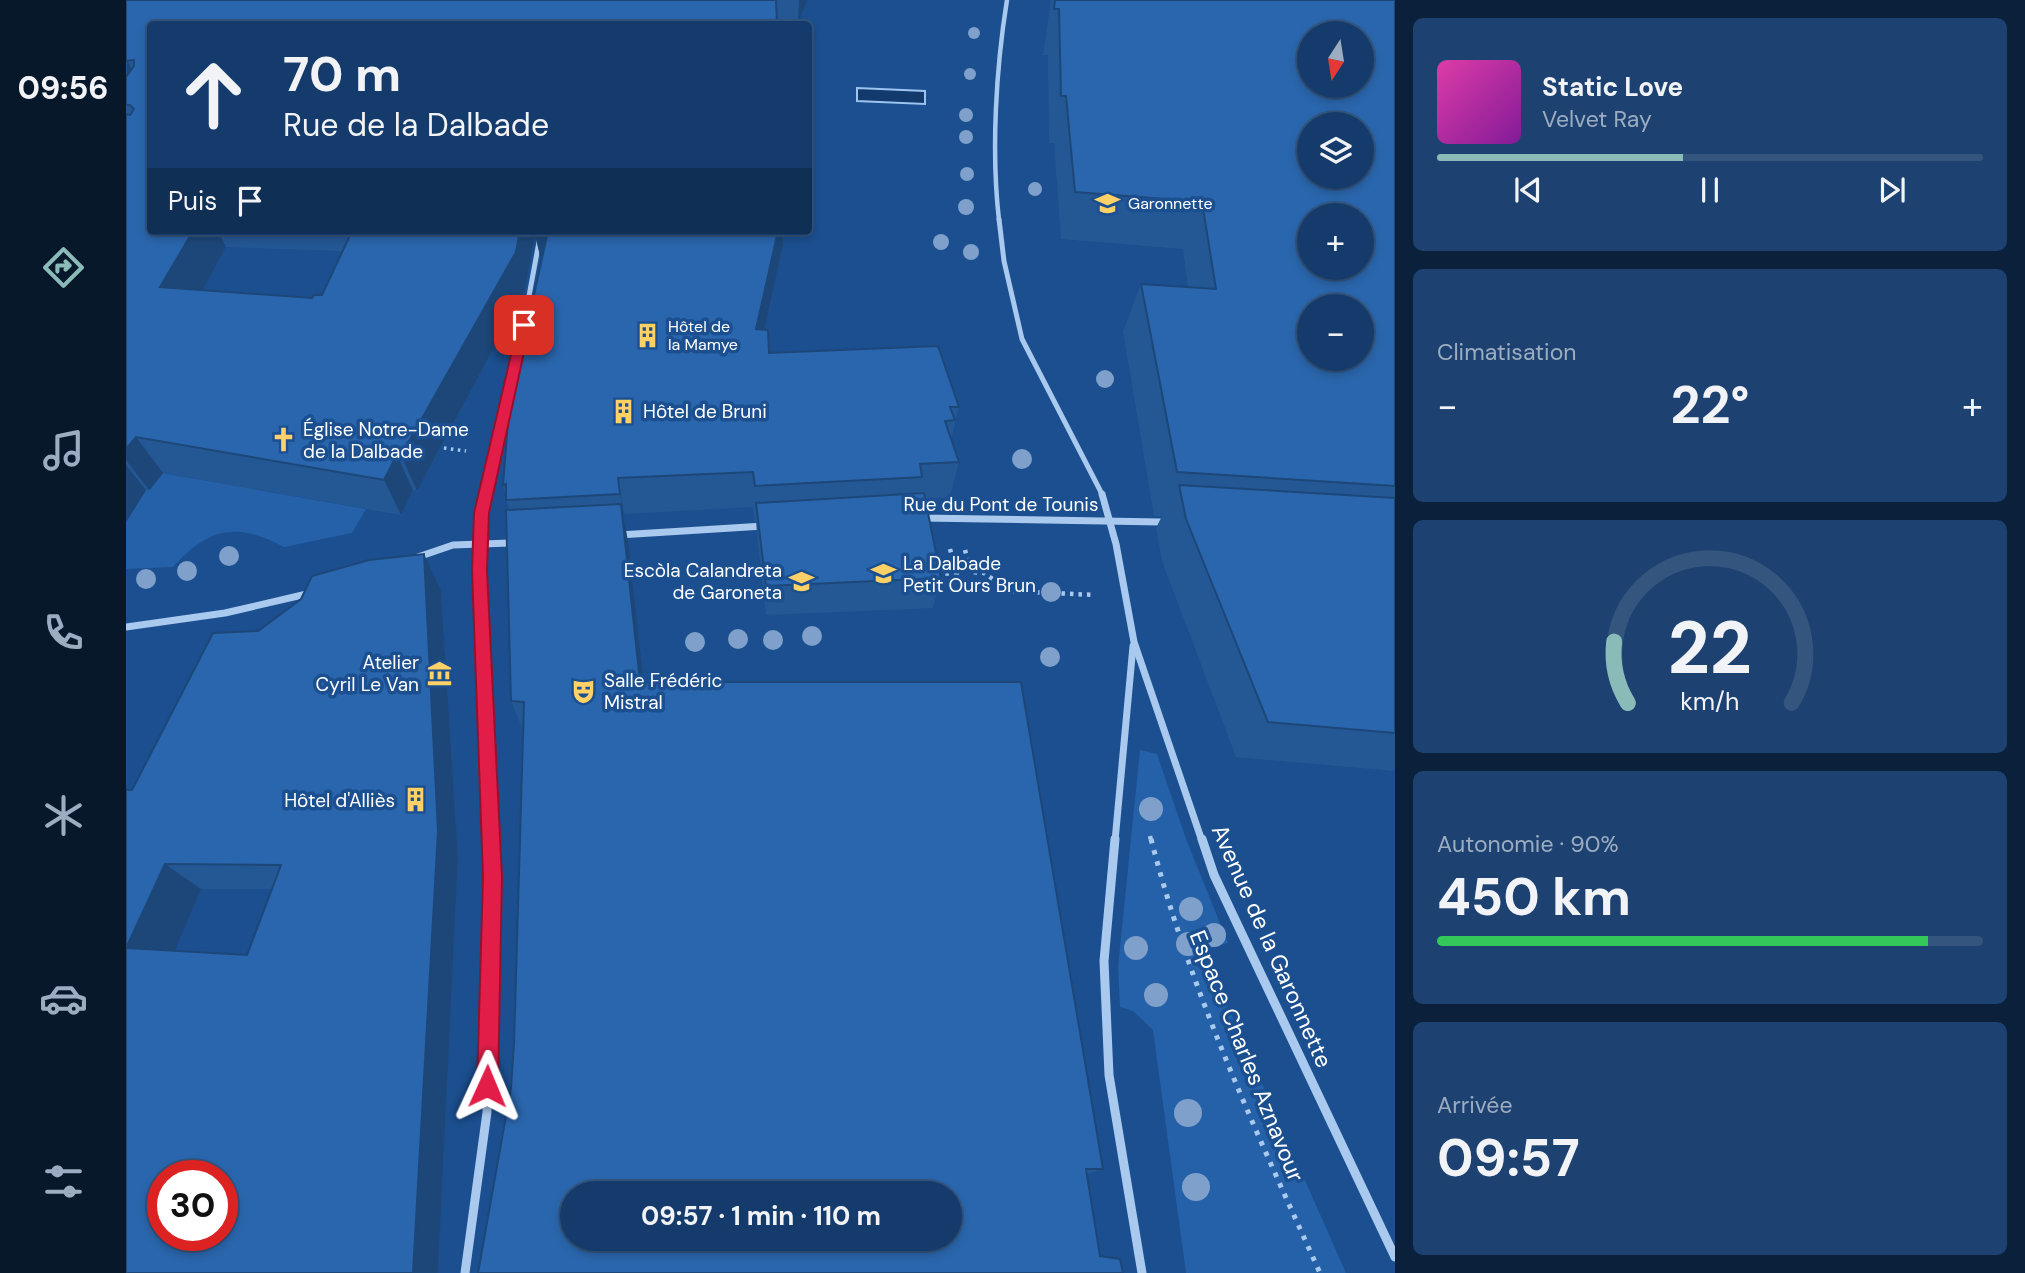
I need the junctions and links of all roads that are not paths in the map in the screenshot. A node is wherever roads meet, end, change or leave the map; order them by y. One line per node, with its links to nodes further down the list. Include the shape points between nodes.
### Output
1 (1007, 0): 12 (street, Avenue de la Garonnette, via 994,180 1004,261 1022,339 1102,493)
2 (540, 235): 8 (street, via 482,513)
3 (910, 518): 4 (street, Rue du Pont de Tounis, bridge)
4 (1175, 523)
5 (778, 525): 6 (street)
6 (604, 536)
7 (523, 542): 8 (street)
8 (480, 544): 9 (street, via 453,545); 14 (street, via 492,877 487,1112)
9 (401, 562)
10 (325, 589): 11 (street, via 225,613)
11 (126, 627)
12 (1134, 642): 13 (street, Avenue de la Garonnette, via 1214,875); 15 (street, Avenue de la Garonnette, via 1104,961 1109,1076)
13 (1395, 1257)
14 (465, 1273)
15 (1142, 1273)

